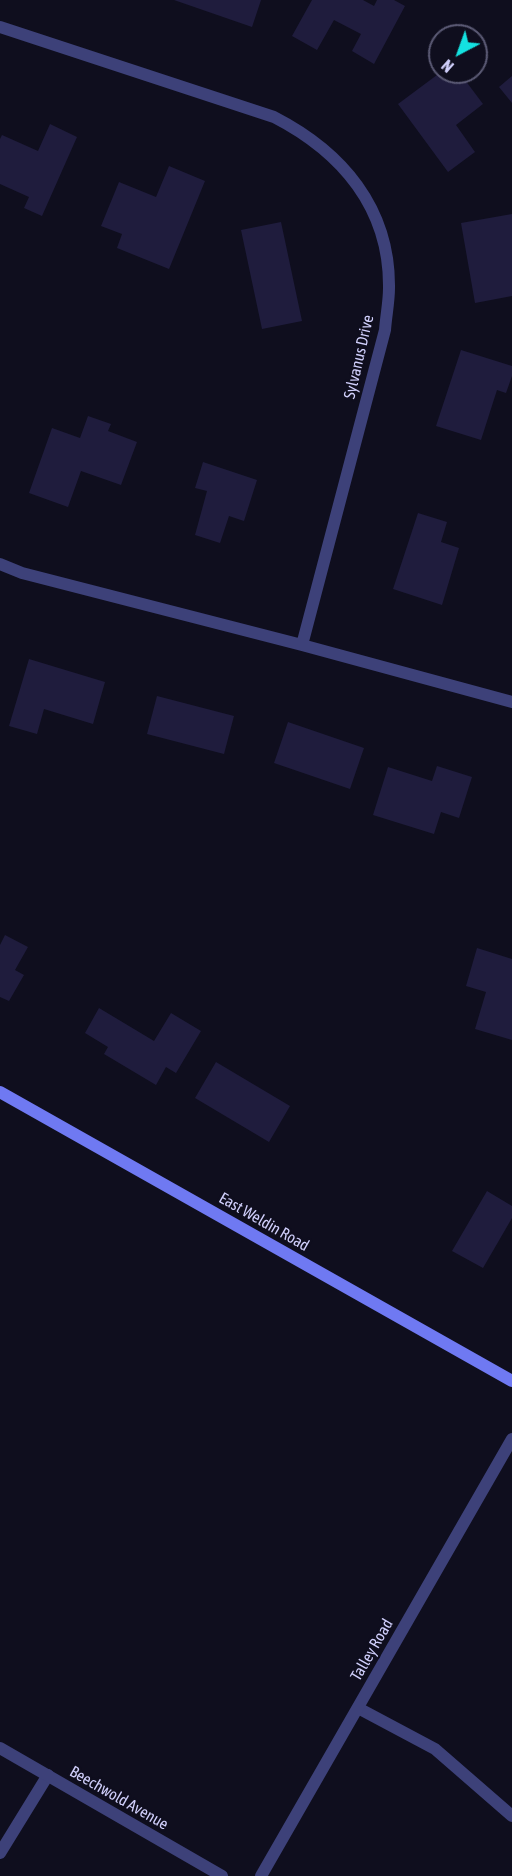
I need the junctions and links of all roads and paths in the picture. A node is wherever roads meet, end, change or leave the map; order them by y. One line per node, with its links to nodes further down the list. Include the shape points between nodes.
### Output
1 (0, 27): 3 (street, Sylvanus Drive, via 297,129 344,167 379,223 389,288 385,330)
2 (0, 564): 3 (street)
3 (302, 645): 4 (street)
4 (512, 702)
5 (0, 1092): 6 (street, East Weldin Road)
6 (512, 1382)
7 (512, 1440): 8 (street, Talley Road)
8 (358, 1708): 11 (street, via 435,1749); 14 (street, Talley Road)
9 (0, 1748): 10 (street, Beechwold Avenue)
10 (48, 1775): 12 (street); 13 (street, Beechwold Avenue)
11 (512, 1816)
12 (0, 1853)
13 (222, 1876)
14 (261, 1876)

